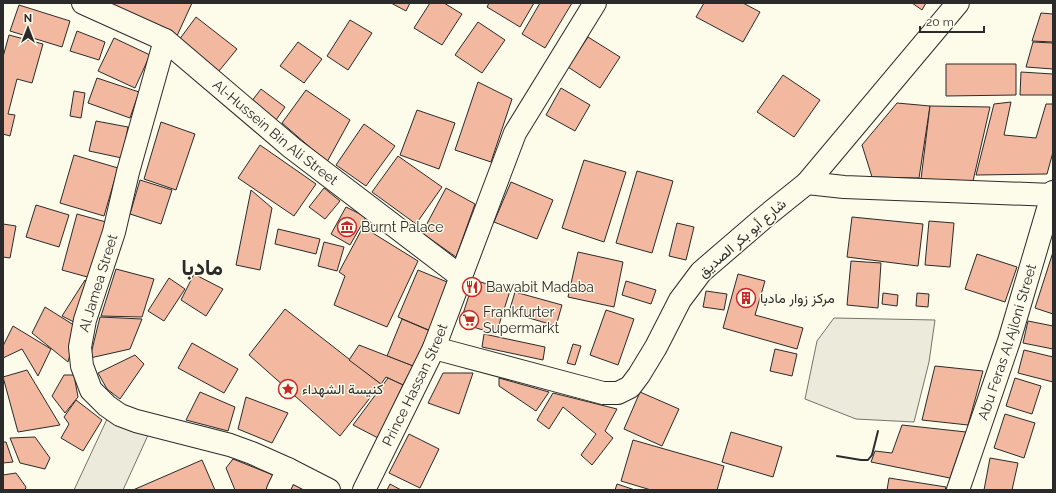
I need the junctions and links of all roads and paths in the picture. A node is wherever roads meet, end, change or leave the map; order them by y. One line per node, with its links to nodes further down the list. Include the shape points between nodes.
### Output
1 (83, 3): 4 (street, Al-Hussein Bin Ali Street)
2 (595, 3): 7 (street, Prince Hassan Street, via 515,134)
3 (958, 3): 5 (street, شارع أبو بكر الصديق)
4 (165, 40): 7 (street, Al-Hussein Bin Ali Street, via 292,148); 9 (street, Al Jamea Street, via 114,232 85,320 80,347 82,366 91,390 106,406 120,415 230,445)
5 (807, 183): 6 (street, via 844,187); 8 (street, شارع أبو بكر الصديق, via 701,272 680,300 639,375 630,386 618,393 603,393)
6 (1053, 194): 13 (street, Abu Feras Al Ajloni Street, via 1009,341)
7 (460, 276): 8 (street, Prince Hassan Street)
8 (434, 348): 12 (street, Prince Hassan Street)
9 (288, 469): 10 (street); 11 (street, Al Jamea Street)
10 (278, 490)
11 (329, 490)
12 (364, 490)
13 (958, 490)

